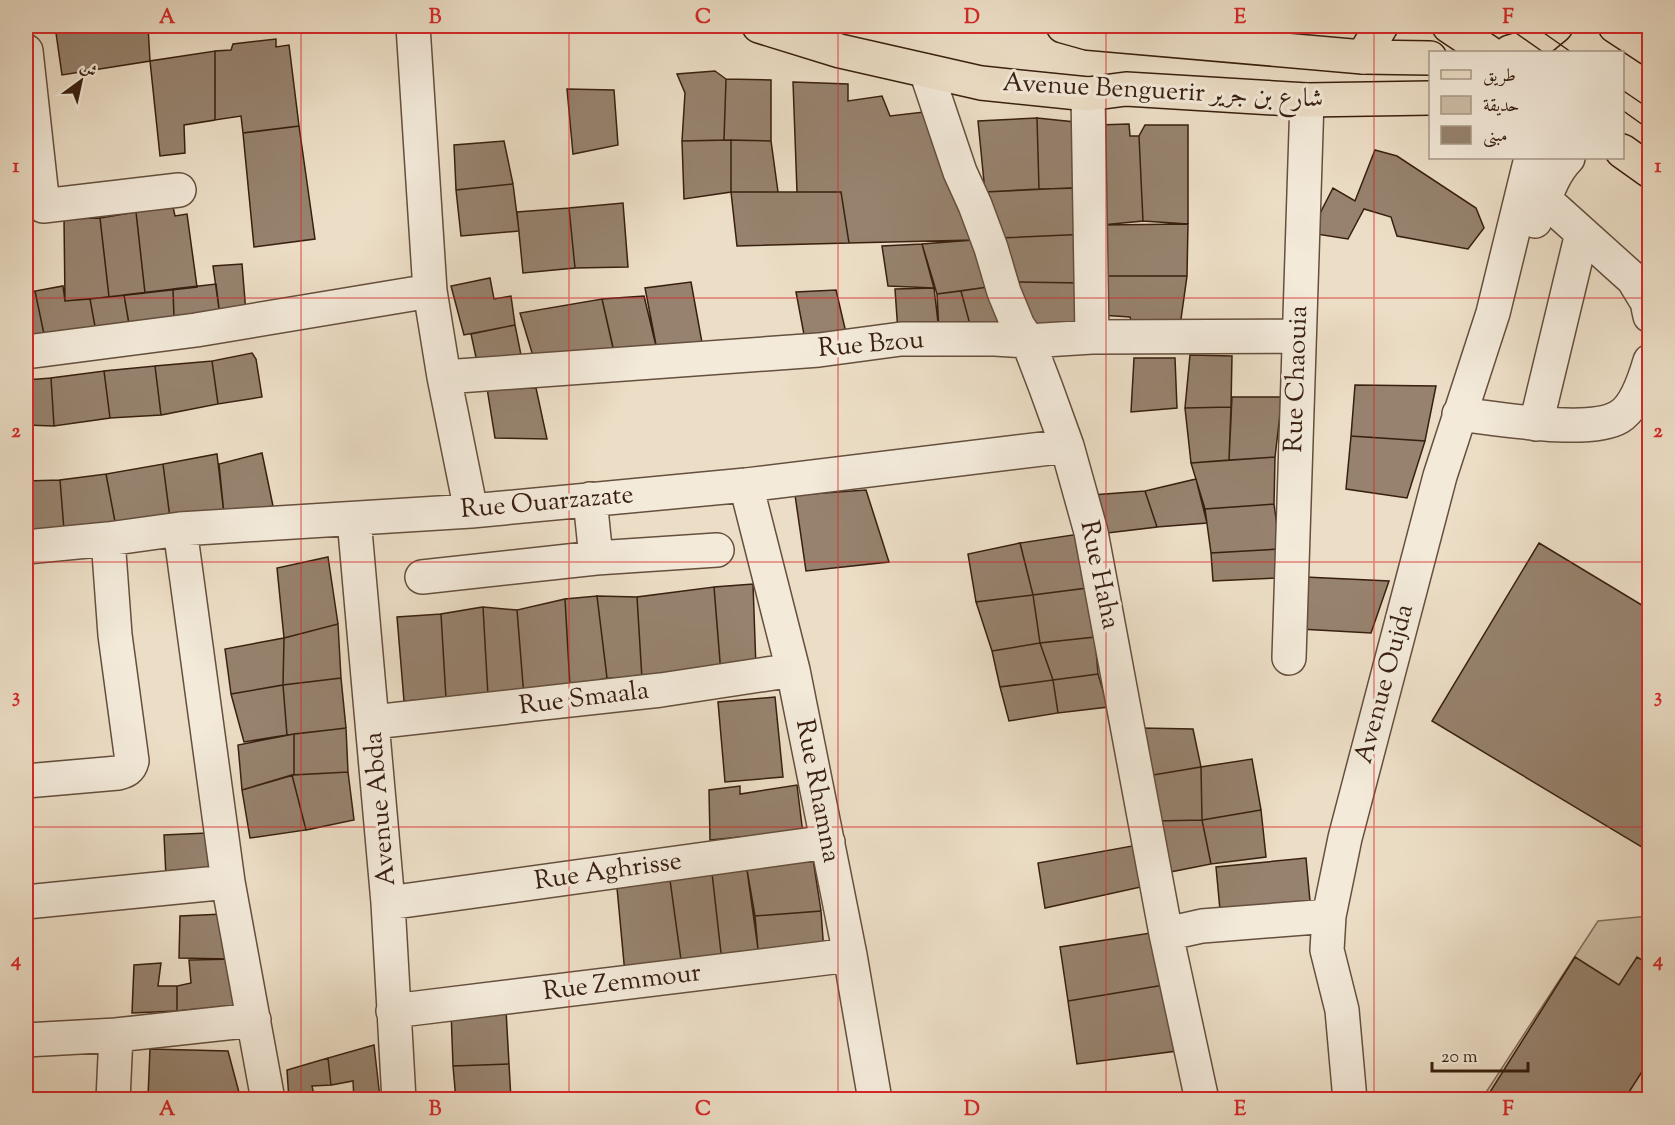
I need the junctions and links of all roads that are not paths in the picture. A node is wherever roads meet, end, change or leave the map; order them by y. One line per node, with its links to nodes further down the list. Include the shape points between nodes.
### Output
1 (412, 26): 27 (street)
2 (759, 26): 14 (main road, Avenue Benguerir شارع بن جرير, via 840,51)
3 (1063, 26): 12 (main road, Avenue Benguerir شارع بن جرير, via 1088,33)
4 (1381, 26): 12 (main road)
5 (1449, 26): 10 (main road)
6 (1616, 26): 8 (main road)
7 (1548, 38): 11 (main road)
8 (1650, 49)
9 (26, 51): 24 (street)
10 (1486, 51)
11 (1513, 51)
12 (1363, 57): 13 (main road, Avenue Benguerir شارع بن جرير)
13 (1429, 58)
14 (926, 71): 15 (main road, Avenue Benguerir شارع بن جرير, via 981,83); 31 (street, Rue Haha, via 1004,292)
15 (1088, 94): 17 (main road, Avenue Benguerir شارع بن جرير, via 1126,89); 30 (street)
16 (1429, 98): 17 (main road, Avenue Benguerir شارع بن جرير)
17 (1307, 100): 29 (street, Rue Chaouia)
18 (1624, 152): 21 (main road)
19 (1532, 159): 26 (street, Avenue Oujda)
20 (1567, 159): 23 (street, Avenue Oujda)
21 (1650, 171)
22 (179, 190): 24 (street)
23 (1544, 199): 25 (street); 26 (street, Avenue Oujda)
24 (34, 208)
25 (1582, 233): 28 (street, via 1633,279 1647,302); 36 (street)
26 (1502, 276): 35 (street, Avenue Oujda)
27 (430, 291): 32 (street, via 196,330); 34 (street)
28 (1650, 316)
29 (1298, 336): 30 (street, Rue Bzou); 48 (street, Rue Chaouia)
30 (1092, 337): 31 (street, Rue Bzou)
31 (1028, 340): 34 (street, Rue Bzou, via 901,339 819,350); 37 (street, Rue Haha)
32 (26, 352)
33 (1650, 361): 36 (street, via 1637,396 1620,417 1597,425)
34 (444, 377): 40 (street)
35 (1459, 414): 36 (street); 56 (street, Avenue Oujda, via 1345,838)
36 (1536, 424)
37 (1067, 446): 38 (street, Rue Ouarzazate); 57 (street, Rue Haha, via 1105,601)
38 (746, 485): 39 (street, Rue Ouarzazate); 49 (street, Rue Rhamna)
39 (590, 500): 40 (street, Rue Ouarzazate); 46 (street)
40 (471, 511): 41 (street, Rue Ouarzazate)
41 (354, 519): 42 (street, Rue Ouarzazate); 50 (street, Avenue Abda)
42 (180, 529): 43 (street, Rue Ouarzazate); 53 (street)
43 (108, 539): 44 (street, Rue Ouarzazate); 51 (street, via 131,766 118,773)
44 (26, 547)
45 (717, 550): 46 (street)
46 (596, 558): 47 (street)
47 (422, 577)
48 (1289, 658)
49 (793, 670): 50 (street, Rue Smaala, via 661,690); 52 (street, Rue Rhamna)
50 (374, 722): 55 (street, Avenue Abda)
51 (26, 781)
52 (828, 842): 55 (street, Rue Aghrisse); 58 (street, Rue Rhamna)
53 (228, 882): 54 (street); 60 (street)
54 (26, 902)
55 (388, 903): 59 (street, Avenue Abda)
56 (1329, 916): 57 (street, via 1202,926); 68 (street, Avenue Oujda, via 1327,950 1342,1010)
57 (1166, 934): 67 (street, Rue Haha)
58 (850, 955): 59 (street, Rue Zemmour); 66 (street, Rue Rhamna)
59 (393, 1011): 65 (street, Avenue Abda)
60 (254, 1020): 61 (street); 64 (street)
61 (116, 1035): 62 (street); 63 (street)
62 (26, 1040)
63 (112, 1100)
64 (268, 1100)
65 (399, 1100)
66 (875, 1100)
67 (1202, 1100)
68 (1350, 1100)

